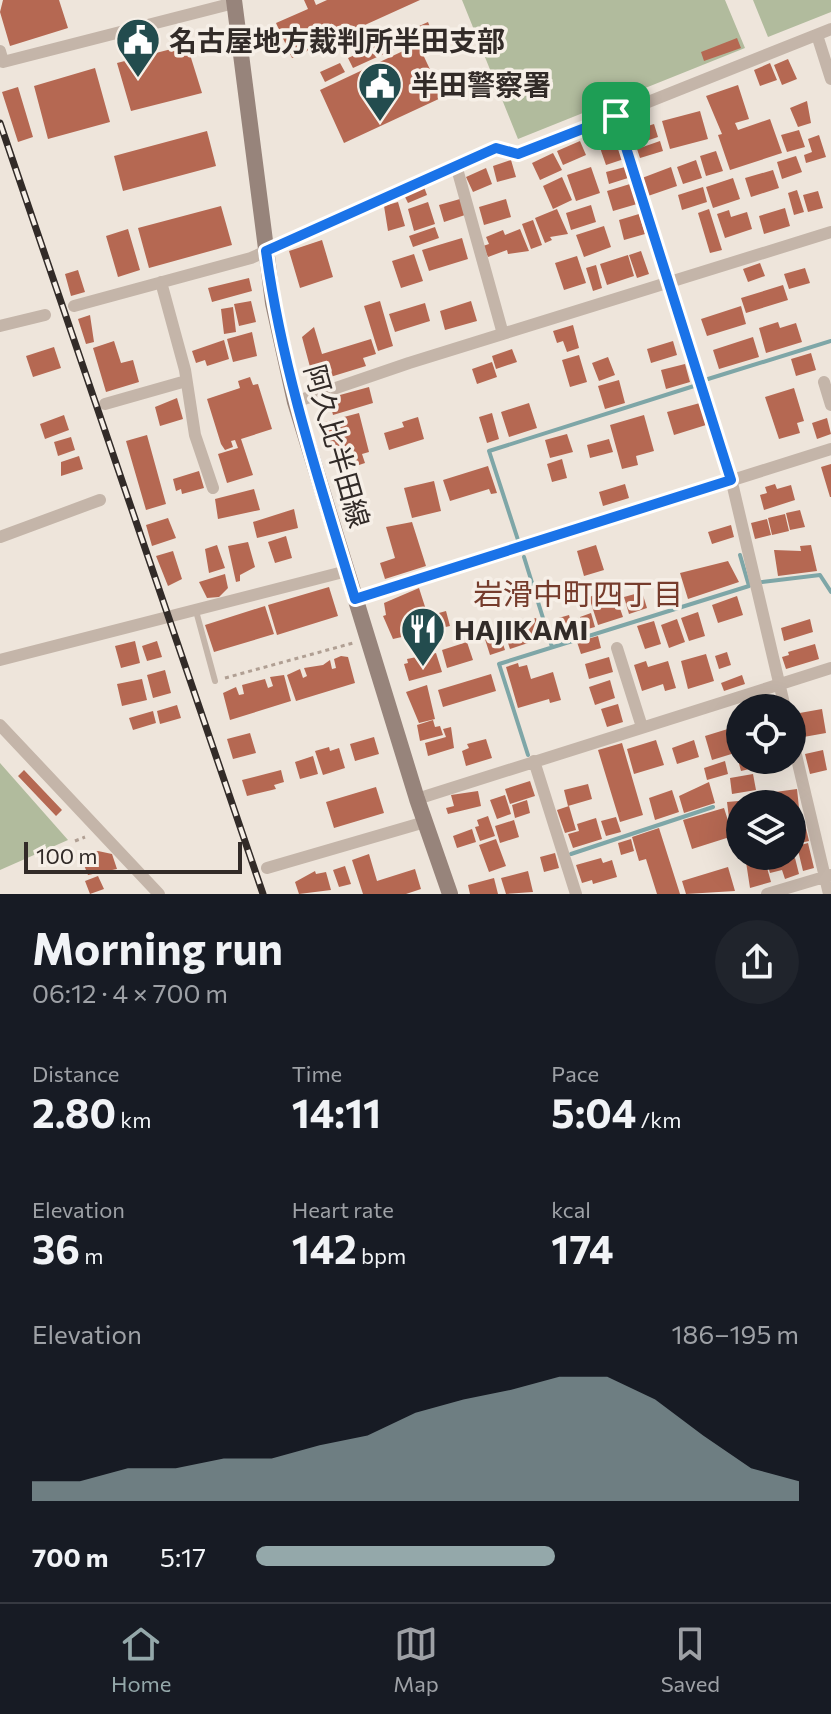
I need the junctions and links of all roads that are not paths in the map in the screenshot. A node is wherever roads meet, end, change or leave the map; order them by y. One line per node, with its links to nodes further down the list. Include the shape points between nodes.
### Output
1 (234, 1): 4 (street, via 3,62); 9 (main road, 阿久比半田線)
2 (831, 29): 3 (street)
3 (817, 35): 5 (street); 6 (street)
4 (0, 51)
5 (831, 79)
6 (616, 116): 7 (street, via 518,154 496,148); 11 (street)
7 (456, 165): 9 (street); 15 (street)
8 (831, 232): 11 (street)
9 (266, 251): 10 (street); 18 (main road, 阿久比半田線)
10 (161, 282): 12 (street); 16 (street)
11 (669, 282): 15 (street); 22 (street)
12 (74, 306)
13 (45, 315): 14 (street)
14 (0, 326)
15 (503, 334): 18 (street)
16 (186, 381): 19 (street); 23 (street, via 195,435)
17 (824, 382): 20 (street)
18 (295, 402): 26 (main road, 阿久比半田線)
19 (105, 404)
20 (831, 405)
21 (831, 449): 22 (street)
22 (731, 480): 27 (street); 33 (street)
23 (213, 488)
24 (100, 500): 25 (street)
25 (0, 537)
26 (347, 571): 27 (main road, 阿久比半田線); 28 (street)
27 (355, 599): 39 (main road, 阿久比半田線)
28 (196, 611): 30 (street); 32 (lane)
29 (617, 648): 36 (street)
30 (0, 660)
31 (831, 668): 33 (street)
32 (215, 681)
33 (779, 684): 34 (street); 36 (street)
34 (782, 694)
35 (0, 725): 43 (street)
36 (642, 727): 37 (street)
37 (534, 761): 39 (street); 45 (street)
38 (801, 774): 42 (street)
39 (417, 799): 40 (main road, 阿久比半田線)
40 (425, 822): 41 (street); 44 (main road, 阿久比半田線)
41 (267, 868)
42 (828, 875): 46 (street); 47 (street)
43 (159, 894)
44 (450, 894)
45 (576, 894)
46 (767, 894)
47 (829, 894)

